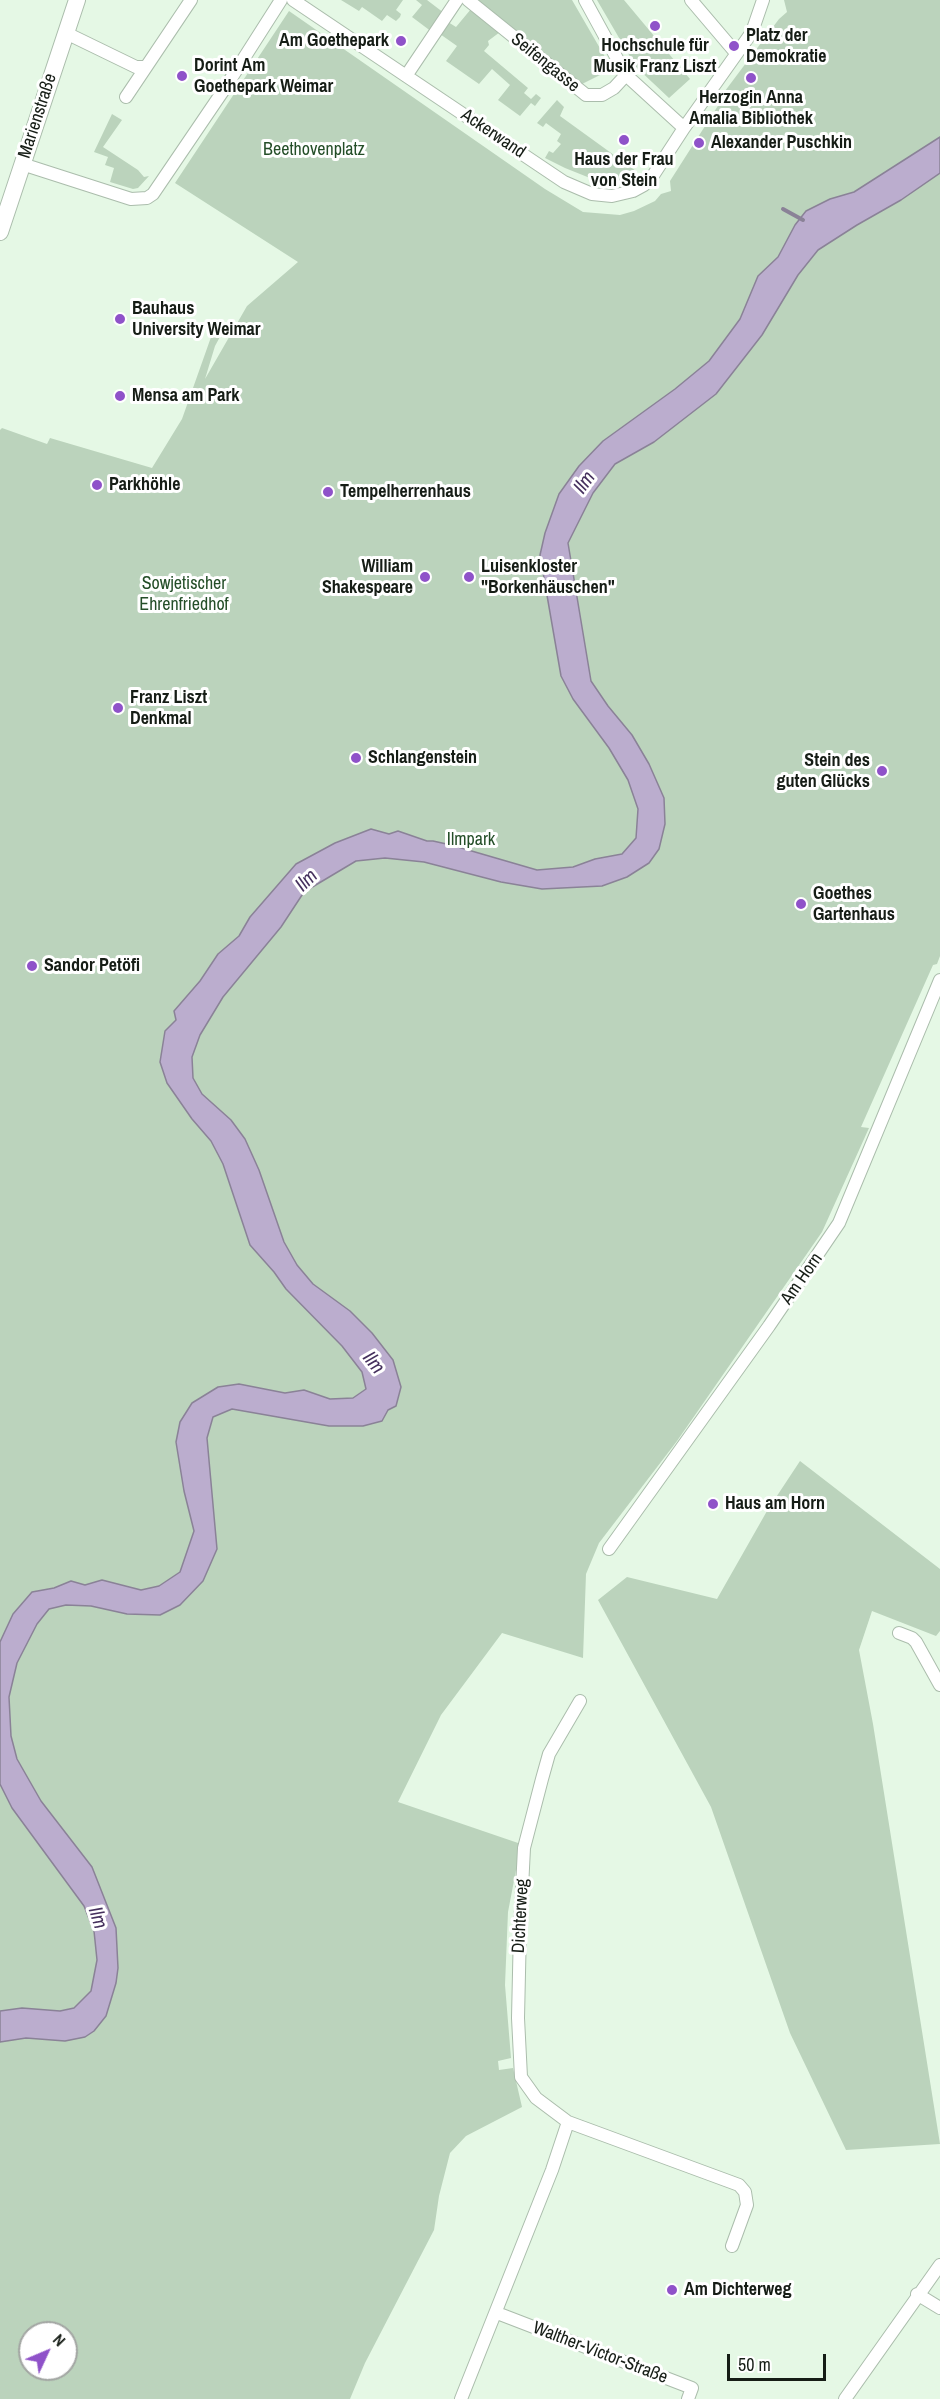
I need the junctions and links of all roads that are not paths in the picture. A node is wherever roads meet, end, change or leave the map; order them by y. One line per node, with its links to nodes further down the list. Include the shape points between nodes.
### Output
1 (77, 0): 10 (street, Marienstraße)
2 (191, 0): 12 (street)
3 (281, 0): 17 (street, via 147,198 131,199)
4 (293, 0): 14 (street, Ackerwand)
5 (458, 0): 14 (street)
6 (468, 0): 13 (street, Seifengasse, via 586,95 602,95)
7 (585, 0): 13 (street)
8 (691, 0): 11 (street)
9 (763, 0): 11 (street, via 757,22)
10 (66, 33): 12 (street, via 136,68); 17 (street, Marienstraße)
11 (736, 53): 16 (street)
12 (145, 67): 15 (street)
13 (626, 75): 16 (street)
14 (406, 76): 16 (street, Ackerwand, via 564,182 592,194 620,195 644,185)
15 (126, 97)
16 (684, 128)
17 (22, 165): 18 (street, Marienstraße)
18 (0, 232)
19 (940, 980): 20 (street, Am Horn, via 838,1223)
20 (609, 1549)
21 (899, 1633): 22 (street, via 916,1642)
22 (940, 1685)
23 (580, 1701): 24 (street, Dichterweg, via 549,1754 542,1779 524,1848 520,1928 521,2077 536,2098)
24 (568, 2121): 25 (street, Dichterweg, via 738,2185 745,2192 747,2205); 29 (street)
25 (732, 2246)
26 (940, 2265): 27 (street)
27 (917, 2294): 28 (street); 32 (street)
28 (940, 2308)
29 (496, 2313): 30 (street); 31 (street, Walther-Victor-Straße, via 692,2388)
30 (460, 2399)
31 (688, 2399)
32 (845, 2399)

